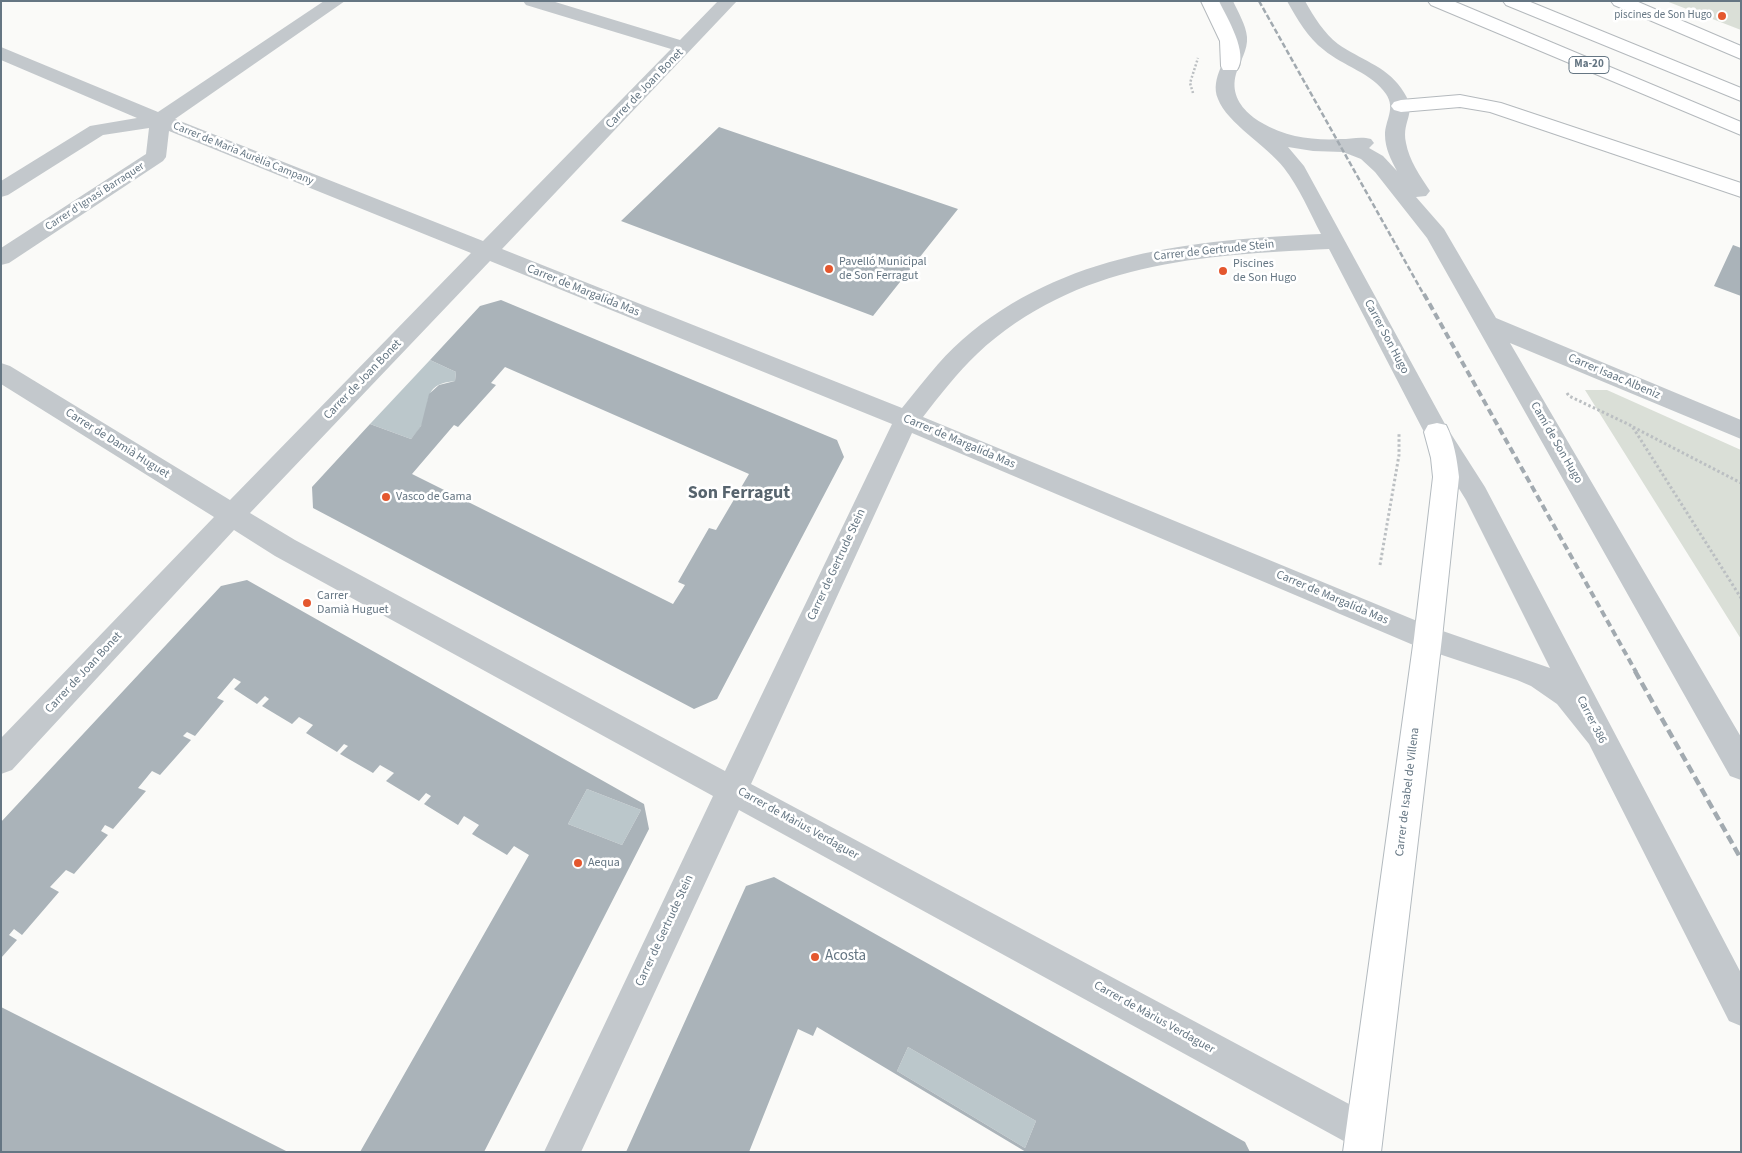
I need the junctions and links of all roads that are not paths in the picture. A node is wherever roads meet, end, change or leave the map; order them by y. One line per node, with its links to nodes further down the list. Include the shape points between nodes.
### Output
1 (336, 1): 16 (street)
2 (532, 1): 10 (street)
3 (728, 1): 10 (street, Carrer de Joan Bonet)
4 (1210, 1): 13 (main road, via 1229,41)
5 (1224, 1): 13 (street, via 1238,36)
6 (1296, 1): 15 (street, via 1332,47 1384,80 1398,98)
7 (1436, 1): 18 (main road, Ma-20)
8 (1512, 1): 14 (main road, Ma-20)
9 (1620, 1): 12 (main road)
10 (685, 47): 24 (street, Carrer de Joan Bonet)
11 (1, 52): 16 (street, Carrer de Maria Aurèlia Campany)
12 (1741, 53)
13 (1230, 66): 17 (street, via 1225,87 1227,98 1233,109)
14 (1741, 95)
15 (1400, 114): 19 (street, via 1390,132 1377,140); 21 (main road, via 1460,101 1494,107); 22 (street, via 1395,132 1402,160 1424,200)
16 (160, 120): 20 (street, via 97,130); 24 (street, Carrer de Maria Aurèlia Campany); 25 (street, Carrer d'Ignasi Barraquer, via 156,157)
17 (1246, 120): 19 (street, via 1276,138); 23 (street, via 1294,166)
18 (1741, 129)
19 (1340, 146): 22 (street, Camí de Son Hugo, via 1369,154 1382,164 1407,201); 23 (street, via 1322,153 1315,174)
20 (1, 190)
21 (1741, 190)
22 (1436, 234): 26 (street, Camí de Son Hugo)
23 (1336, 241): 28 (street, Carrer de Gertrude Stein, via 1184,251 1119,265 1079,279 1030,303 979,339); 30 (street, Carrer Son Hugo)
24 (487, 252): 28 (street, Carrer de Margalida Mas); 31 (street, Carrer de Joan Bonet)
25 (1, 258)
26 (1488, 324): 29 (street, Carrer Isaac Albeniz); 35 (street, Camí de Son Hugo)
27 (1, 372): 31 (street, Carrer de Damià Huguet)
28 (906, 420): 32 (street, Carrer de Margalida Mas); 36 (street, Carrer de Gertrude Stein)
29 (1741, 430)
30 (1437, 432): 32 (main road, Carrer de Isabel de Villena, via 1446,477); 33 (street, Carrer 386, via 1476,494)
31 (232, 515): 34 (street, Carrer de Joan Bonet); 36 (street, Carrer de Màrius Verdaguer, via 286,548)
32 (1428, 638): 33 (street, Carrer de Margalida Mas, via 1541,677 1567,695); 38 (main road, Carrer de Isabel de Villena)
33 (1598, 733): 37 (street, Carrer 386)
34 (1, 760)
35 (1741, 766)
36 (732, 788): 38 (street, Carrer de Màrius Verdaguer); 39 (street, Carrer de Gertrude Stein)
37 (1741, 1009)
38 (1363, 1142)
39 (562, 1152)

